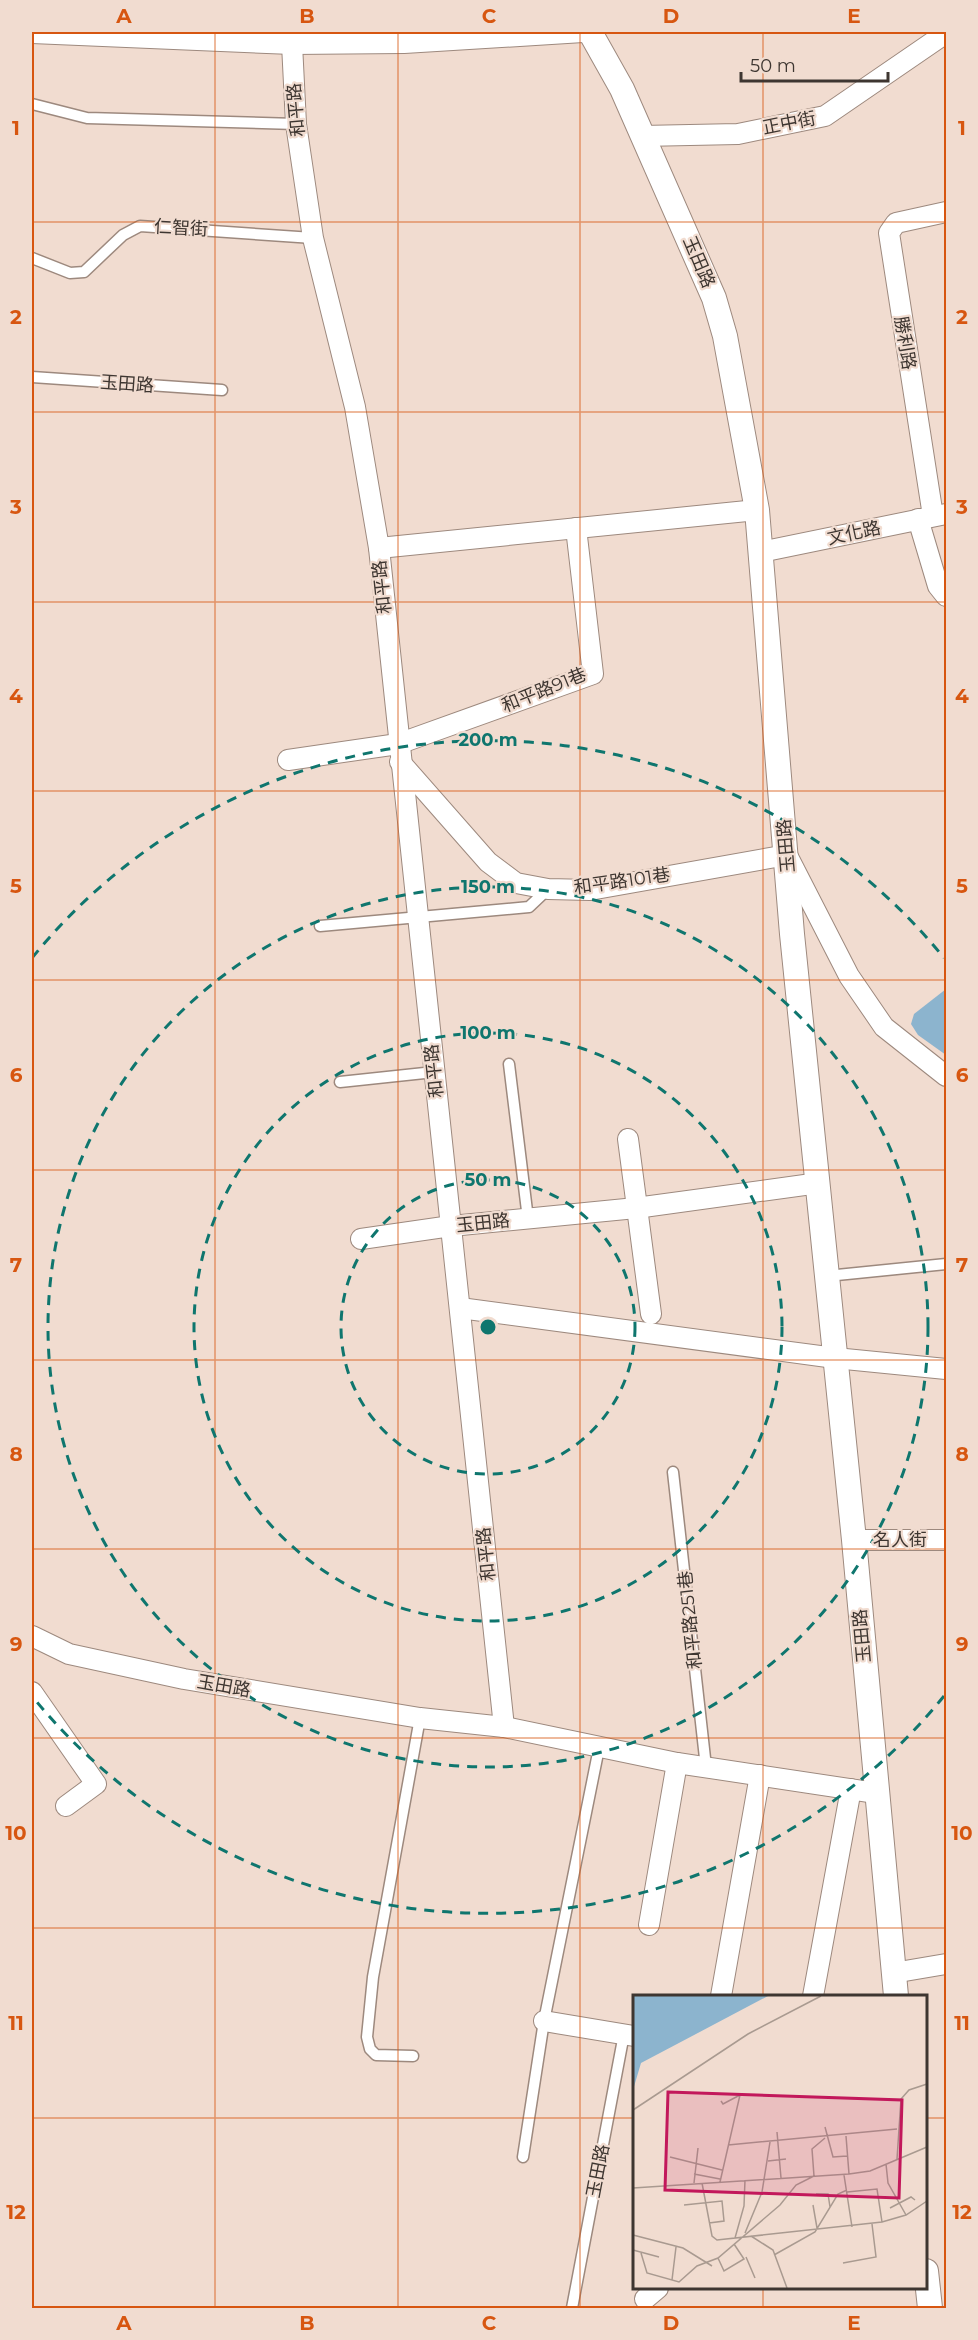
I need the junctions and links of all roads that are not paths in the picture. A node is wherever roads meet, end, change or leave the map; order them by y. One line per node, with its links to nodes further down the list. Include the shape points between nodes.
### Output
1 (583, 32): 5 (street)
2 (590, 32): 9 (street, 玉田路, via 622,89)
3 (32, 33): 6 (street)
4 (946, 33): 9 (street, 正中街, via 825,116 738,134)
5 (403, 37): 6 (street)
6 (292, 44): 8 (street, 和平路)
7 (32, 104): 8 (lane, via 87,118)
8 (296, 124): 11 (street, 和平路)
9 (642, 136): 15 (street, 玉田路, via 714,298 725,336)
10 (946, 212): 16 (street, 勝利路, via 896,223 889,233)
11 (314, 238): 12 (lane, 仁智街, via 140,226 123,235 84,273 70,273); 18 (street, 和平路, via 355,407)
12 (32, 258)
13 (32, 377): 14 (lane, 玉田路)
14 (222, 390)
15 (757, 510): 17 (street); 19 (street, 玉田路)
16 (933, 517): 19 (street, 文化路); 20 (street, 勝利路, via 938,586)
17 (576, 528): 18 (street); 21 (street, 和平路91巷, via 593,674)
18 (379, 548): 21 (street, 和平路)
19 (761, 552): 23 (street, 玉田路)
20 (946, 596)
21 (399, 753): 22 (street, 和平路91巷); 24 (street, 和平路101巷, via 488,862 516,883); 25 (street, 和平路)
22 (288, 760)
23 (787, 855): 24 (street, 和平路101巷, via 600,888); 29 (street, via 849,976 884,1027); 32 (street, 玉田路)
24 (548, 889): 25 (lane, via 529,907)
25 (417, 916): 26 (lane); 28 (street, 和平路)
26 (320, 926)
27 (510, 1064): 34 (lane)
28 (434, 1072): 30 (lane); 35 (street, 和平路)
29 (946, 1076)
30 (340, 1082)
31 (628, 1139): 33 (street)
32 (819, 1183): 33 (street, 玉田路); 38 (street, 玉田路)
33 (636, 1208): 34 (street, 玉田路); 40 (street)
34 (528, 1219): 35 (street, 玉田路)
35 (451, 1226): 36 (street, 玉田路); 39 (street, 和平路)
36 (362, 1239)
37 (946, 1264): 38 (lane)
38 (827, 1276): 41 (street, 玉田路)
39 (460, 1308): 41 (street); 49 (street, 和平路)
40 (651, 1314)
41 (835, 1358): 42 (street); 44 (street, 玉田路)
42 (946, 1370)
43 (673, 1472): 52 (lane, 和平路251巷)
44 (854, 1540): 45 (street, 名人街); 55 (street, 玉田路)
45 (946, 1540)
46 (32, 1636): 48 (street, 玉田路, via 69,1654 109,1664)
47 (32, 1692): 56 (street, via 96,1784)
48 (420, 1718): 49 (street, 玉田路); 65 (lane, via 373,1977 367,2037 376,2055)
49 (504, 1727): 50 (street)
50 (599, 1748): 51 (street); 63 (lane)
51 (677, 1763): 52 (street); 57 (street)
52 (706, 1767): 53 (street)
53 (760, 1775): 54 (street); 60 (street)
54 (851, 1789): 55 (street); 61 (street)
55 (876, 1793): 59 (street, 玉田路)
56 (66, 1806)
57 (649, 1925)
58 (946, 1964): 59 (street)
59 (893, 1973): 62 (street, 玉田路)
60 (721, 1995)
61 (813, 1995)
62 (896, 1995)
63 (544, 2021): 64 (street, 玉田路); 66 (lane)
64 (629, 2035): 68 (lane, 玉田路)
65 (413, 2056)
66 (523, 2157)
67 (927, 2280): 69 (street)
68 (572, 2308)
69 (930, 2308)

